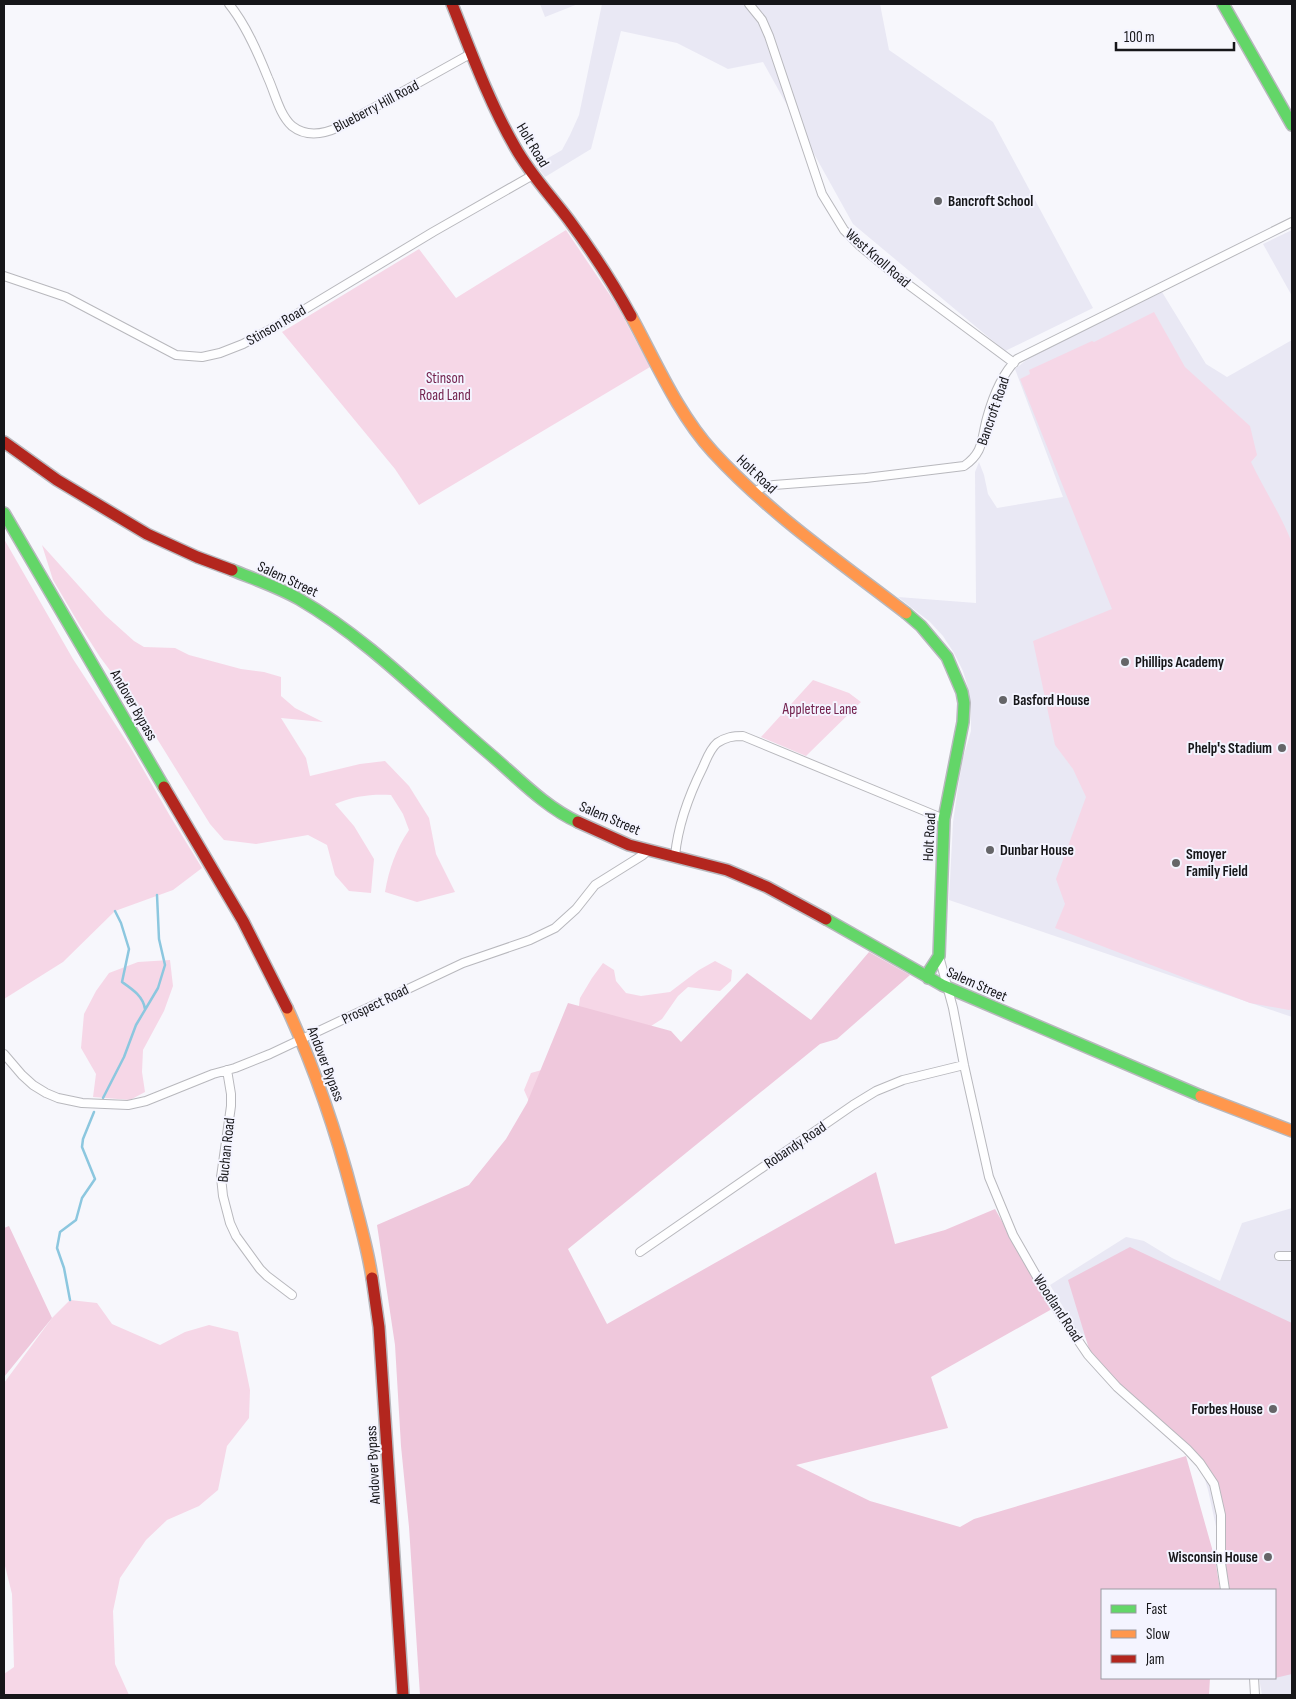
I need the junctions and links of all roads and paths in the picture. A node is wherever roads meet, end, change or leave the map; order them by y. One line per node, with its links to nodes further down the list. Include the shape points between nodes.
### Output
1 (229, 4): 5 (street, Blueberry Hill Road, via 256,50 284,116 296,129 310,133 324,133 339,127)
2 (452, 4): 5 (street, Holt Road)
3 (749, 4): 10 (street, West Knoll Road, via 762,20 769,36 822,194 844,230 894,274)
4 (1223, 4): 6 (street)
5 (472, 53): 7 (street, Holt Road, via 515,147)
6 (1292, 125)
7 (533, 175): 9 (street, Stinson Road, via 282,323 243,344 202,357 176,355 66,297); 12 (street, Holt Road, via 608,276 689,421 713,452)
8 (1292, 222): 10 (street, Bancroft Road, via 1057,338)
9 (4, 276)
10 (1014, 363): 12 (street, Bancroft Road, via 1002,376 979,451 964,466 774,485)
11 (4, 442): 15 (street, Salem Street, via 57,480 147,534 268,585 318,610 377,654 548,803 585,826 628,845)
12 (755, 492): 14 (street, Holt Road, via 774,511 909,615 947,657 964,703)
13 (4, 513): 20 (street, Andover Bypass, via 242,921)
14 (944, 819): 16 (street, via 743,736 732,736 710,751 690,792); 17 (street, Holt Road)
15 (649, 850): 16 (street, Salem Street); 20 (street, Prospect Road, via 595,885 555,928 463,963)
16 (675, 856): 18 (street, Salem Street, via 727,870 767,887)
17 (939, 956): 18 (street, Holt Road); 19 (street, Holt Road)
18 (928, 978): 19 (street, Salem Street)
19 (946, 986): 22 (street, Woodland Road); 24 (street, Salem Street, via 1176,1087)
20 (301, 1039): 23 (street, Prospect Road); 31 (street, Andover Bypass, via 338,1139 370,1264 379,1328)
21 (4, 1054): 23 (street, Prospect Road, via 33,1085 52,1095 82,1103 136,1104)
22 (964, 1065): 25 (street, Robandy Road, via 903,1080 876,1091); 29 (street, Woodland Road, via 992,1185 1013,1235 1044,1288 1092,1360 1117,1387 1187,1449 1214,1484 1221,1515)
23 (227, 1070): 28 (street, Buchan Road, via 231,1106 221,1177 222,1196 236,1236 251,1258 267,1276)
24 (1292, 1131)
25 (640, 1252)
26 (1279, 1256): 27 (street)
27 (1292, 1256)
28 (292, 1294)
29 (1225, 1589)
30 (1254, 1679): 32 (street)
31 (403, 1695)
32 (1255, 1695)

